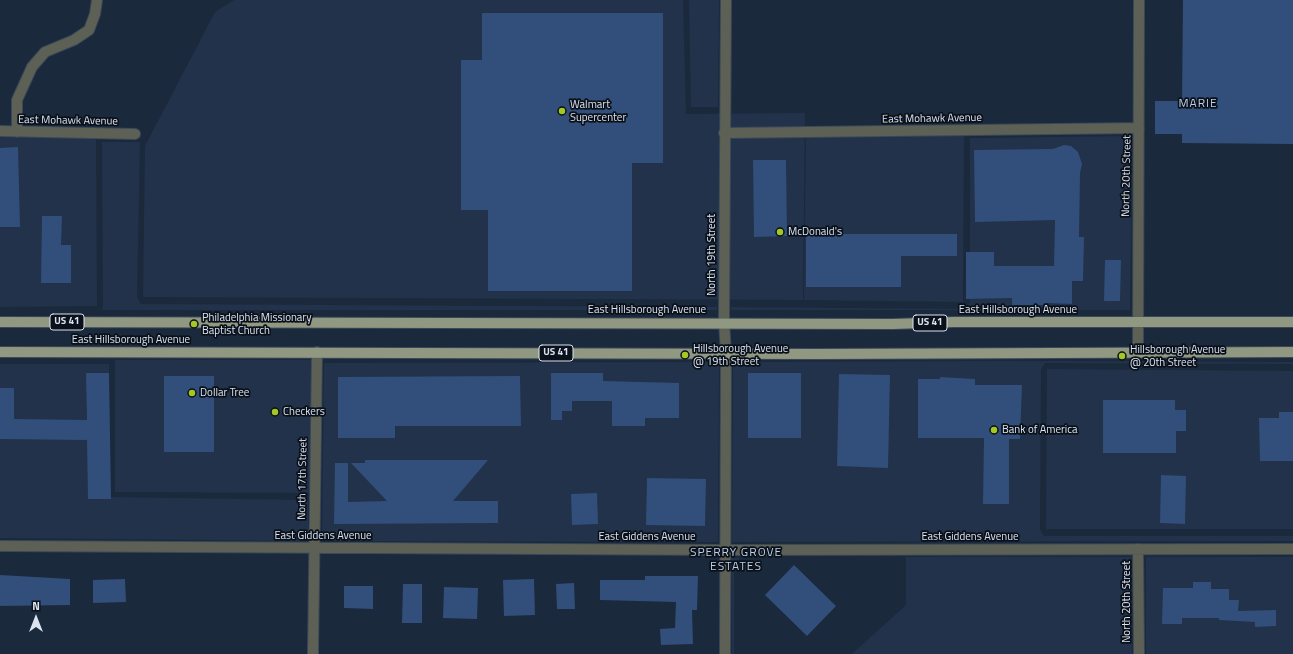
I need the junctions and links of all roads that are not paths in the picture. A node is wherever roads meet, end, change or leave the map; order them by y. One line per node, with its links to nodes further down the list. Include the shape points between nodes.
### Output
1 (97, 0): 6 (street, via 95,14 88,30 74,40 45,52 32,67 17,100)
2 (726, 0): 7 (street, North 19th Street)
3 (1139, 0): 4 (street, North 20th Street)
4 (1139, 128): 7 (street, East Mohawk Avenue); 9 (street, North 20th Street)
5 (0, 131): 6 (street, East Mohawk Avenue)
6 (17, 132): 8 (street, East Mohawk Avenue)
7 (724, 133): 11 (street, North 19th Street)
8 (135, 134)
9 (1137, 321): 11 (main road, East Hillsborough Avenue / US 41, via 893,324); 12 (main road, East Hillsborough Avenue / US 41); 15 (street, North 20th Street)
10 (0, 322): 11 (main road, East Hillsborough Avenue / US 41)
11 (724, 322): 17 (street, North 19th Street)
12 (1293, 322)
13 (0, 352): 14 (main road, East Hillsborough Avenue / US 41)
14 (317, 352): 17 (main road, East Hillsborough Avenue / US 41); 19 (street, North 17th Street)
15 (1138, 352): 16 (main road, East Hillsborough Avenue / US 41); 17 (main road, East Hillsborough Avenue / US 41)
16 (1293, 352)
17 (726, 353): 22 (street, North 19th Street)
18 (0, 546): 19 (street, East Giddens Avenue)
19 (315, 548): 22 (street, East Giddens Avenue); 23 (street, North 17th Street)
20 (1138, 549): 21 (street, East Giddens Avenue); 22 (street, East Giddens Avenue); 25 (street, North 20th Street)
21 (1293, 549)
22 (725, 550): 24 (street, North 19th Street)
23 (313, 654)
24 (725, 654)
25 (1139, 654)

